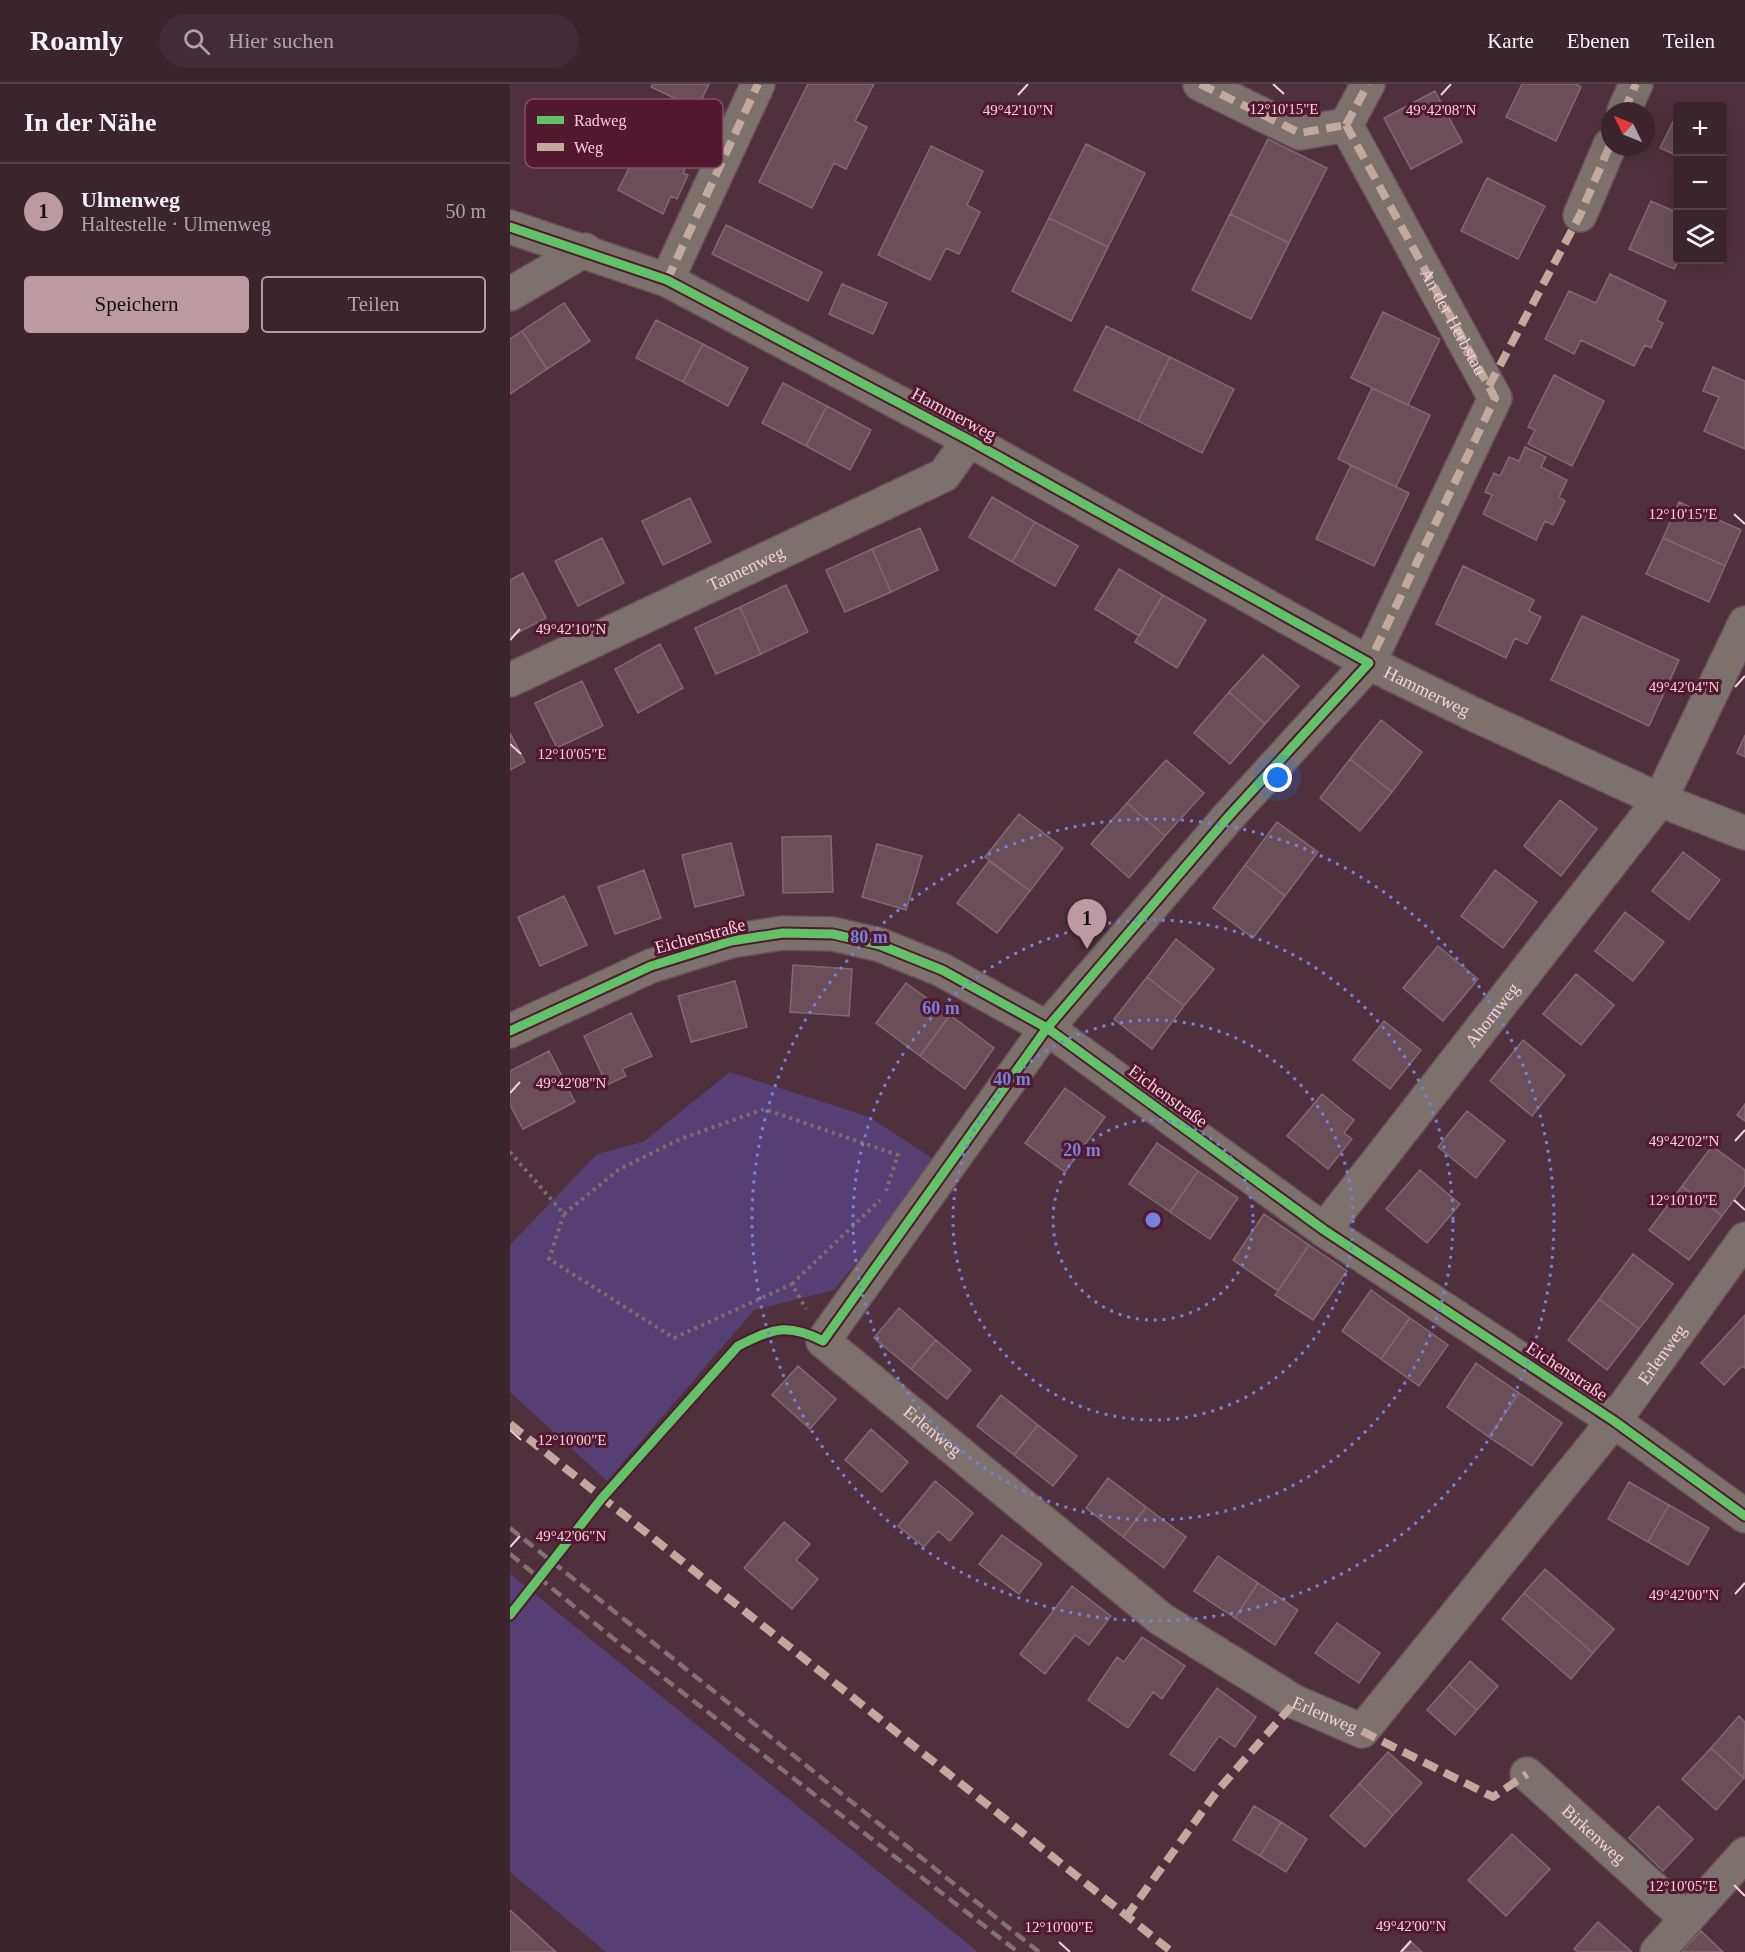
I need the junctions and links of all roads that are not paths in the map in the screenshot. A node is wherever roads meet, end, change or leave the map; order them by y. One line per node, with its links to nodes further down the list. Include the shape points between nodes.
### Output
1 (758, 84): 8 (street)
2 (1200, 84): 6 (street, via 1300,133)
3 (1368, 84): 6 (street)
4 (1636, 84): 5 (street)
5 (1628, 102)
6 (1346, 125): 17 (street, An der Herbstau, via 1495,398)
7 (1605, 156): 10 (street)
8 (723, 159)
9 (719, 168): 13 (street)
10 (1580, 215)
11 (510, 226): 12 (street, Hammerweg)
12 (585, 250): 13 (street, Hammerweg); 14 (street)
13 (667, 280): 15 (street, Hammerweg)
14 (510, 294)
15 (969, 440): 17 (street, Hammerweg); 18 (street, Tannenweg, via 945,475)
16 (1745, 624): 19 (street, Ahornweg)
17 (1369, 663): 19 (street, Hammerweg); 21 (street, via 1229,816)
18 (510, 680)
19 (1660, 800): 20 (street, Hammerweg); 23 (street, Ahornweg)
20 (1745, 833)
21 (1047, 1028): 22 (street, Eichenstraße, via 942,970 880,945 833,934 783,933 731,941 651,966); 23 (street, Eichenstraße); 25 (street, Erlenweg, via 823,1341 1161,1619 1295,1702 1362,1731)
22 (510, 1031)
23 (1324, 1230): 25 (street, Eichenstraße)
24 (1745, 1239): 25 (street, Erlenweg)
25 (1614, 1421): 26 (street, Eichenstraße)
26 (1745, 1516)
27 (1527, 1774): 29 (street, Birkenweg)
28 (1745, 1854): 29 (street)
29 (1687, 1919): 30 (street)
30 (1658, 1952)

